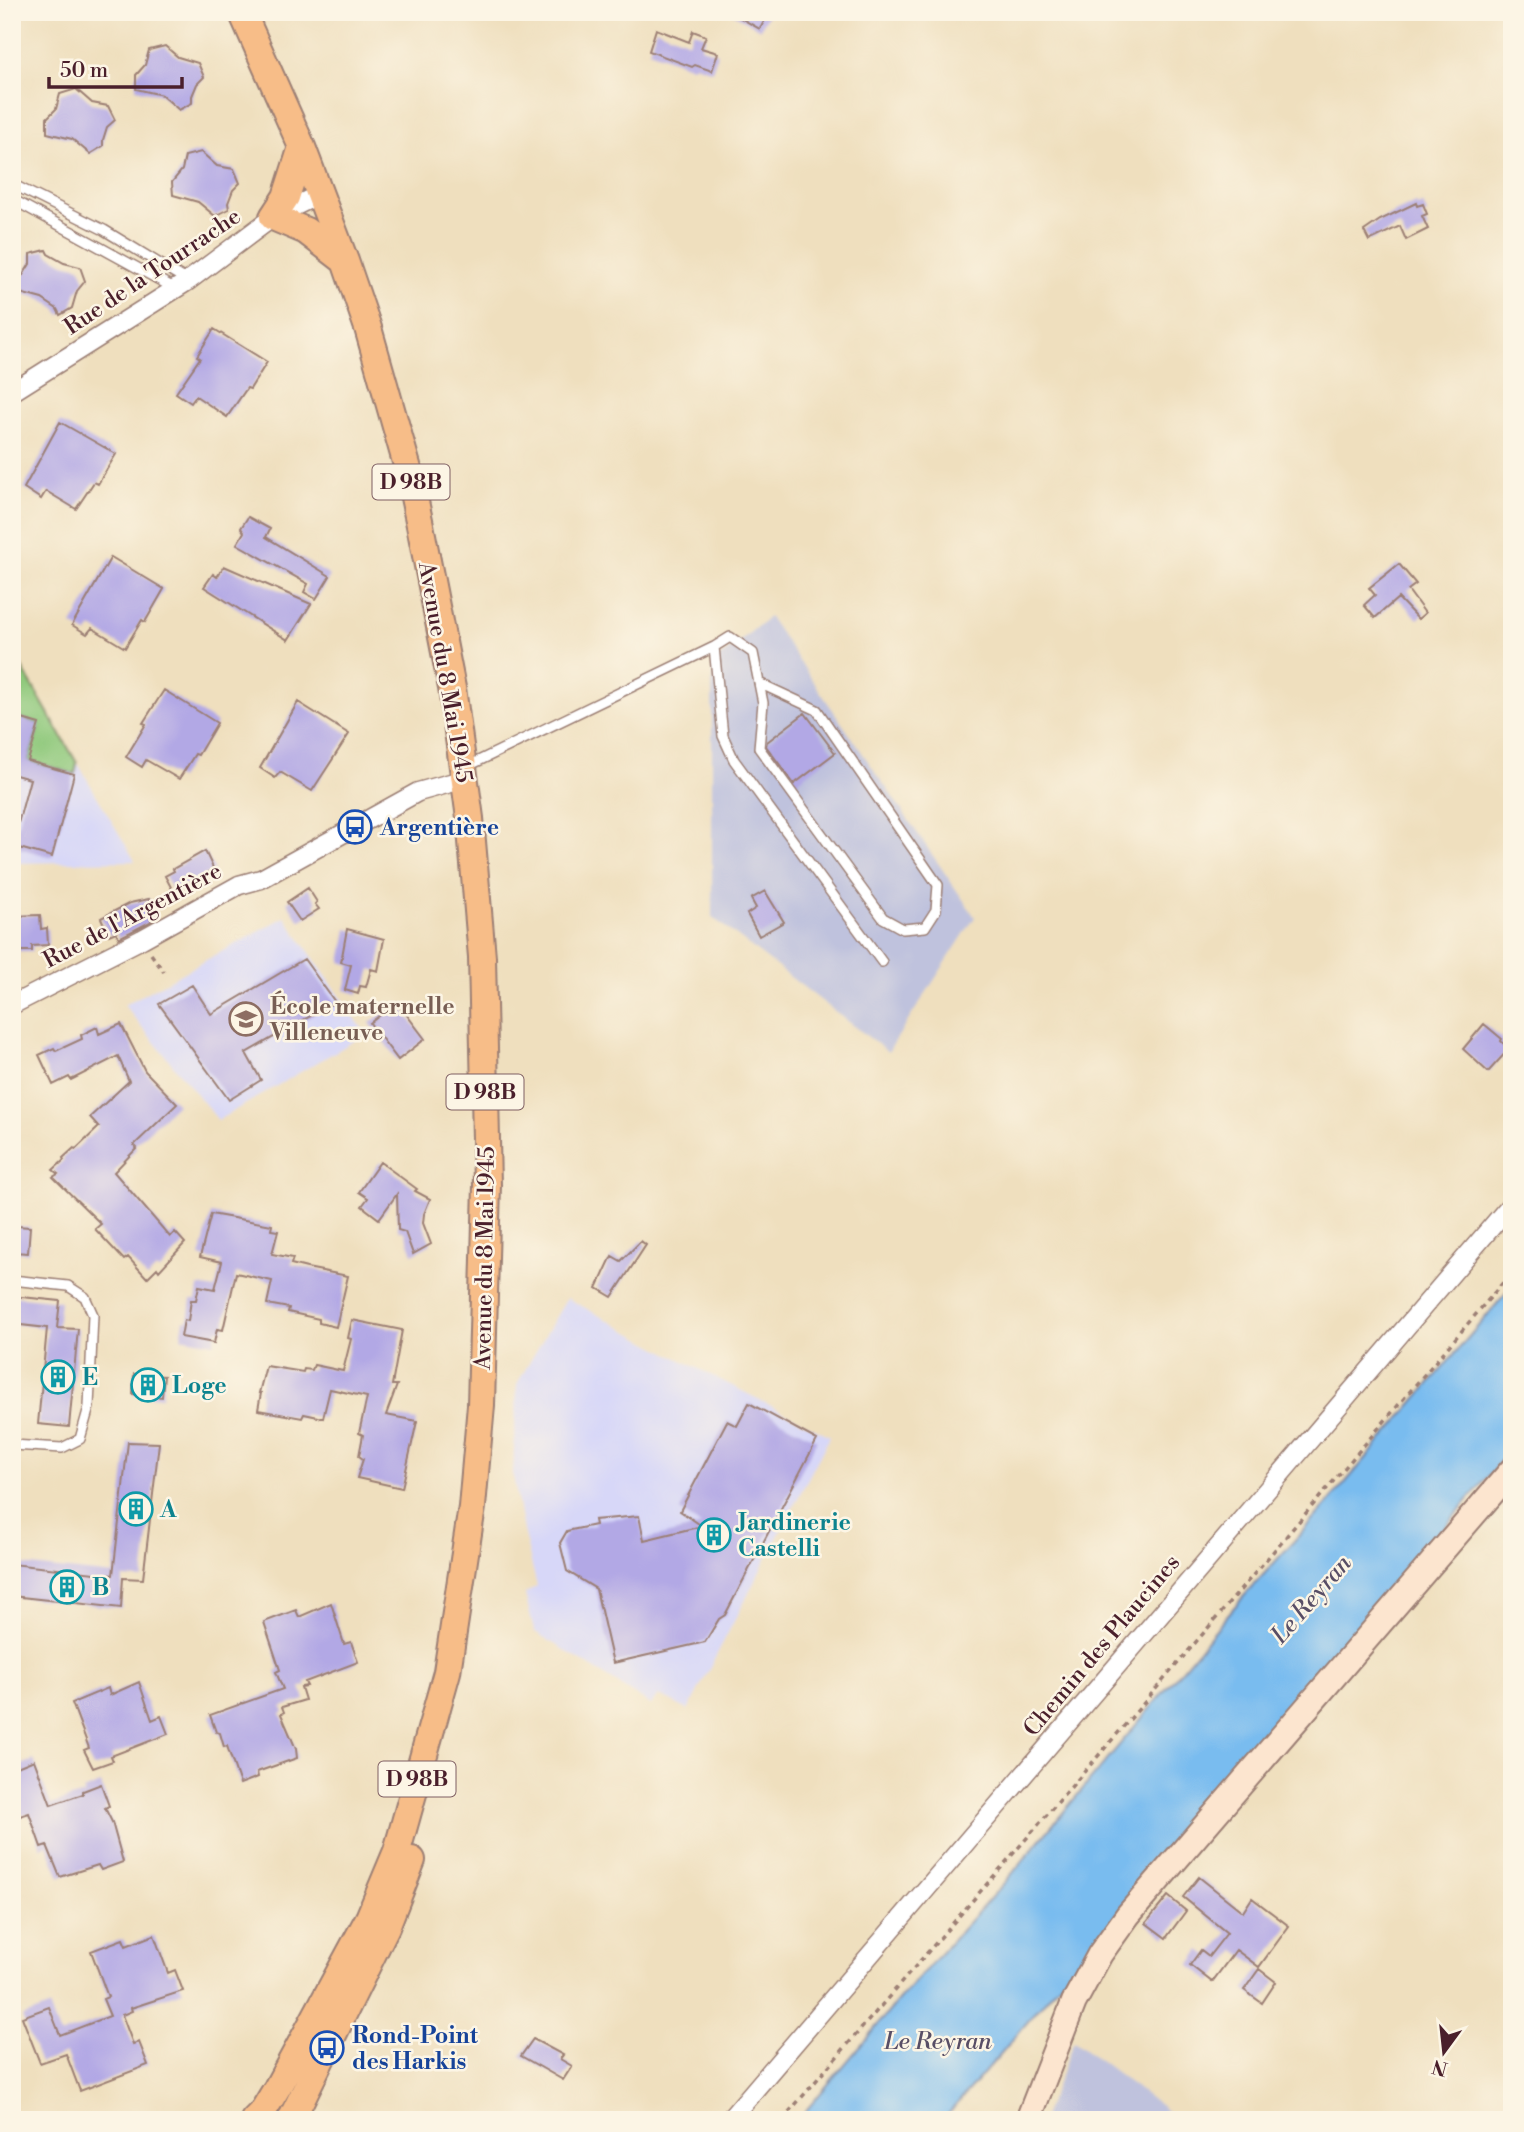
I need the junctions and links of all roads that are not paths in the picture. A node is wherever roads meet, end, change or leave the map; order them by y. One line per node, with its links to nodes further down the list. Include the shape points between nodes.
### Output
1 (242, 12): 2 (main road, Avenue du 8 Mai 1945 / D 98B)
2 (302, 148): 4 (main road, Avenue du 8 Mai 1945 / D 98B); 6 (main road, via 286,197)
3 (12, 184): 8 (lane, via 104,230)
4 (320, 194): 6 (street, Rue de la Tourrache); 7 (main road, Avenue du 8 Mai 1945 / D 98B)
5 (12, 199): 8 (lane)
6 (273, 218): 7 (main road, via 306,231); 8 (street, Rue de la Tourrache)
7 (345, 261): 12 (main road, Avenue du 8 Mai 1945 / D 98B, via 418,513 453,688)
8 (182, 285): 9 (street, Rue de la Tourrache)
9 (12, 391)
10 (714, 647): 11 (lane, via 730,636 754,653); 12 (lane); 14 (lane, via 723,736 734,760)
11 (759, 683): 11 (lane, via 763,703 760,748 883,918 903,929 925,927 936,910 938,885 817,710)
12 (464, 774): 13 (street, Rue de l'Argentière, via 418,792); 18 (main road, Avenue du 8 Mai 1945 / D 98B, via 482,970 487,1185)
13 (261, 879): 15 (street, Rue de l'Argentière, via 239,885); 15 (street, Rue de l'Argentière, via 244,896 148,950 72,986)
14 (882, 962)
15 (21, 1001)
16 (1512, 1203): 23 (street, Chemin des Plaucines)
17 (12, 1280): 19 (lane, via 68,1286 85,1297 93,1315 89,1407 80,1439 62,1448)
18 (481, 1405): 21 (main road, Avenue du 8 Mai 1945 / D 98B, via 472,1507 447,1672 397,1851 369,1918 277,2088); 22 (main road, Avenue du 8 Mai 1945 / D 98B, via 485,1504 463,1675 414,1857 387,1927)
19 (12, 1445)
20 (1512, 1470): 24 (main road, via 1128,1915 1074,2002)
21 (254, 2120)
22 (291, 2120)
23 (729, 2120)
24 (1028, 2120)

